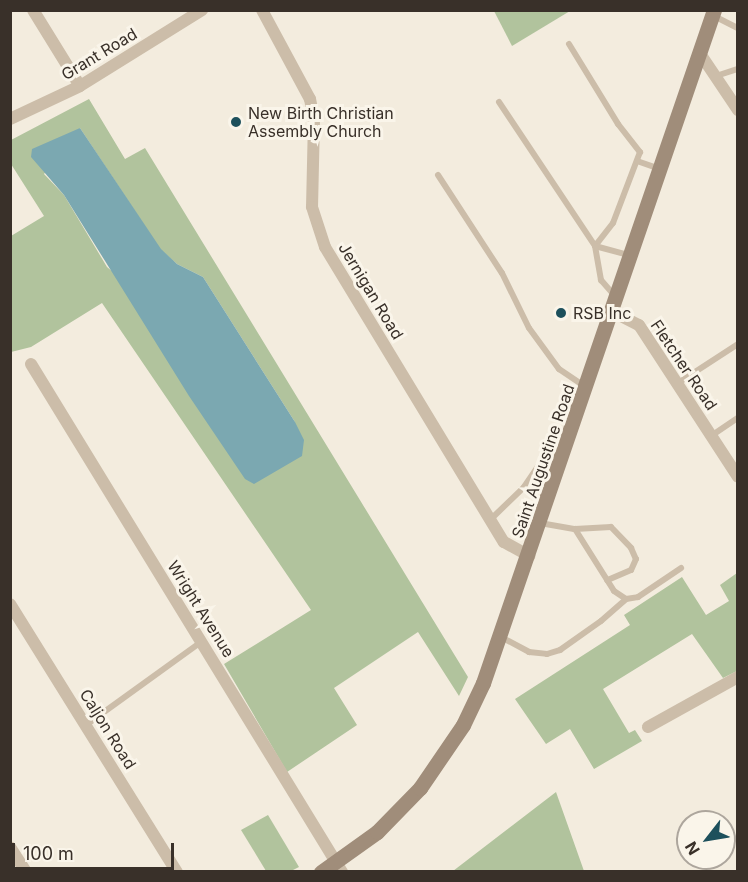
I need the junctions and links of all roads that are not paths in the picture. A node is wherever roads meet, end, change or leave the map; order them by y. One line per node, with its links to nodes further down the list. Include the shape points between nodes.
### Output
1 (33, 10): 10 (street)
2 (202, 10): 10 (street, Grant Road)
3 (262, 10): 28 (street, Jernigan Road, via 310,99 314,120 312,207 325,247)
4 (713, 13): 5 (lane); 7 (main road, Saint Augustine Road)
5 (738, 28)
6 (569, 44): 14 (lane, via 618,124 640,152)
7 (699, 52): 9 (street); 15 (main road, Saint Augustine Road)
8 (738, 69): 9 (lane)
9 (715, 76): 12 (street)
10 (80, 86): 13 (street, Grant Road)
11 (499, 102): 17 (lane)
12 (738, 110)
13 (10, 119)
14 (637, 161): 15 (lane); 17 (lane, via 613,223)
15 (660, 169): 18 (main road, Saint Augustine Road)
16 (438, 175): 23 (lane, via 502,273 529,328 559,369)
17 (595, 246): 18 (lane); 19 (lane, via 601,280)
18 (631, 256): 19 (main road, Saint Augustine Road)
19 (615, 305): 22 (street, Fletcher Road, via 639,326); 23 (main road, Saint Augustine Road)
20 (738, 344): 22 (lane)
21 (32, 364): 37 (street, Wright Avenue)
22 (677, 384): 25 (street, Fletcher Road)
23 (586, 388): 26 (main road, Saint Augustine Road)
24 (738, 418): 25 (lane)
25 (711, 436): 27 (street, Fletcher Road)
26 (559, 469): 28 (lane, via 543,459 524,487); 29 (main road, Saint Augustine Road)
27 (738, 477)
28 (489, 520): 31 (street, Jernigan Road, via 504,542)
29 (540, 523): 30 (lane); 31 (main road, Saint Augustine Road)
30 (576, 529): 33 (lane); 33 (lane, via 611,527 631,548 636,559 631,570)
31 (529, 556): 36 (main road, Saint Augustine Road)
32 (681, 568): 34 (lane, via 638,597)
33 (607, 580): 34 (lane)
34 (626, 599): 36 (lane, via 560,650 547,654 530,652)
35 (10, 603): 39 (street, Caljon Road)
36 (501, 637): 42 (main road, Saint Augustine Road, via 483,684 445,754 397,814)
37 (202, 642): 39 (lane); 42 (street, Wright Avenue)
38 (738, 677): 40 (street)
39 (86, 725): 44 (street, Caljon Road)
40 (648, 727)
41 (10, 847): 43 (street)
42 (339, 867): 45 (main road, Saint Augustine Road)
43 (26, 872)
44 (177, 872)
45 (321, 872)

